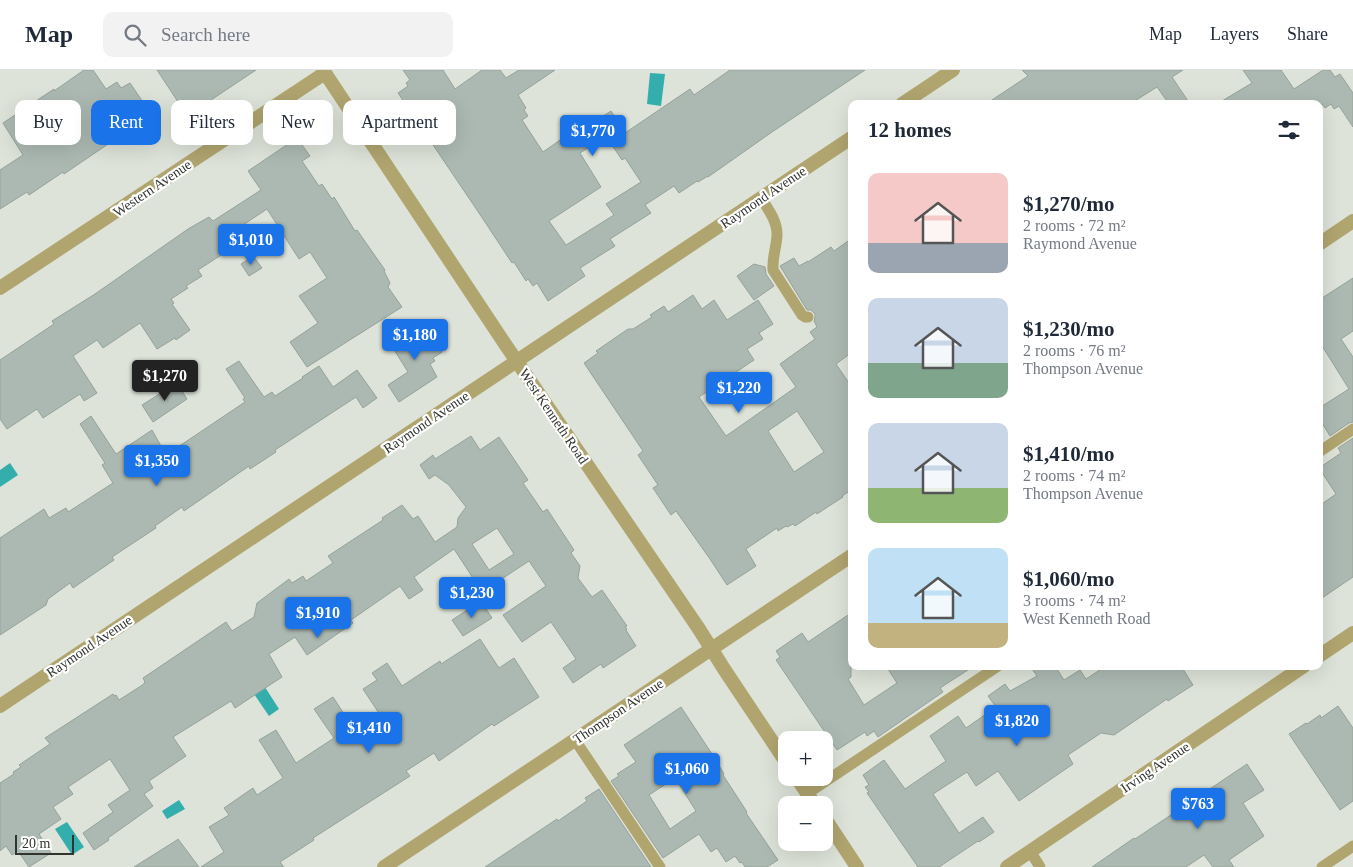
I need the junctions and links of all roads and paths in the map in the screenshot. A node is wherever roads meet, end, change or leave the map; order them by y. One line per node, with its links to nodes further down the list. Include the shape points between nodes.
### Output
1 (953, 70): 3 (street)
2 (325, 71): 8 (street, Western Avenue); 10 (street, West Kenneth Road)
3 (908, 100)
4 (848, 140): 5 (street, Raymond Avenue)
5 (762, 198): 9 (lane, via 776,226 773,270 802,315); 10 (street, Raymond Avenue)
6 (1353, 221): 7 (street)
7 (1323, 241)
8 (0, 288)
9 (808, 317)
10 (517, 361): 15 (street, West Kenneth Road); 19 (street, Raymond Avenue)
11 (1353, 429): 12 (lane)
12 (1323, 449)
13 (848, 558): 15 (street, Thompson Avenue)
14 (1353, 633): 16 (street)
15 (712, 649): 20 (street, Thompson Avenue); 21 (street, West Kenneth Road)
16 (1323, 653)
17 (992, 670): 22 (lane)
18 (1298, 670): 25 (street, Irving Avenue)
19 (0, 706)
20 (575, 740): 26 (street, Thompson Avenue); 27 (lane)
21 (778, 750)
22 (816, 796)
23 (833, 831): 28 (street)
24 (1353, 846): 31 (lane)
25 (1030, 851): 29 (street, Irving Avenue); 30 (lane)
26 (384, 867)
27 (660, 867)
28 (857, 867)
29 (1007, 867)
30 (1040, 867)
31 (1322, 867)

